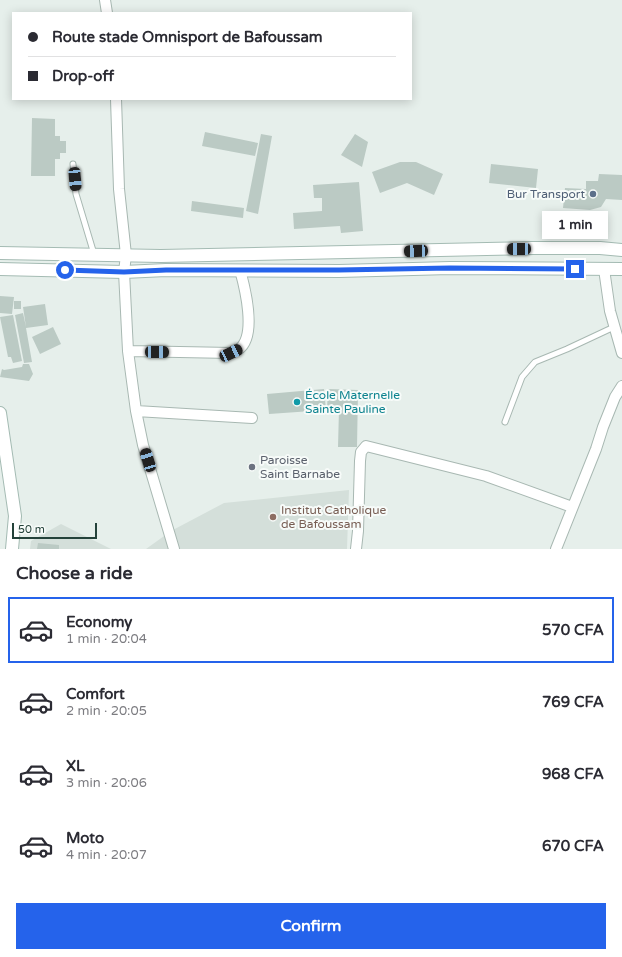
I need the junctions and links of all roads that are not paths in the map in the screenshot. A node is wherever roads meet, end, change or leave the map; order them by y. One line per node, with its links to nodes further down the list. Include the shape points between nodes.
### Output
1 (105, 0): 2 (street)
2 (107, 12)
3 (116, 100): 8 (street, via 118,189)
4 (73, 164): 7 (lane, via 76,194)
5 (622, 250): 8 (street, via 533,248 257,255)
6 (0, 253): 7 (street)
7 (94, 255): 8 (street)
8 (126, 255): 13 (street)
9 (0, 269): 13 (street)
10 (604, 269): 11 (street); 12 (street); 14 (street)
11 (622, 269)
12 (240, 270): 13 (street); 15 (street, via 249,316 246,339 240,348 231,353)
13 (124, 272): 15 (street)
14 (614, 327): 16 (street); 21 (lane, via 535,362 522,377)
15 (128, 351): 18 (street)
16 (622, 353)
17 (622, 386): 22 (street, via 615,397)
18 (136, 411): 20 (street); 24 (street, via 143,445)
19 (0, 413): 23 (street, via 15,516)
20 (252, 418)
21 (505, 422)
22 (572, 507): 25 (street, via 486,476 366,446 361,452 360,460); 26 (street)
23 (12, 549)
24 (174, 549)
25 (356, 549)
26 (556, 549)

